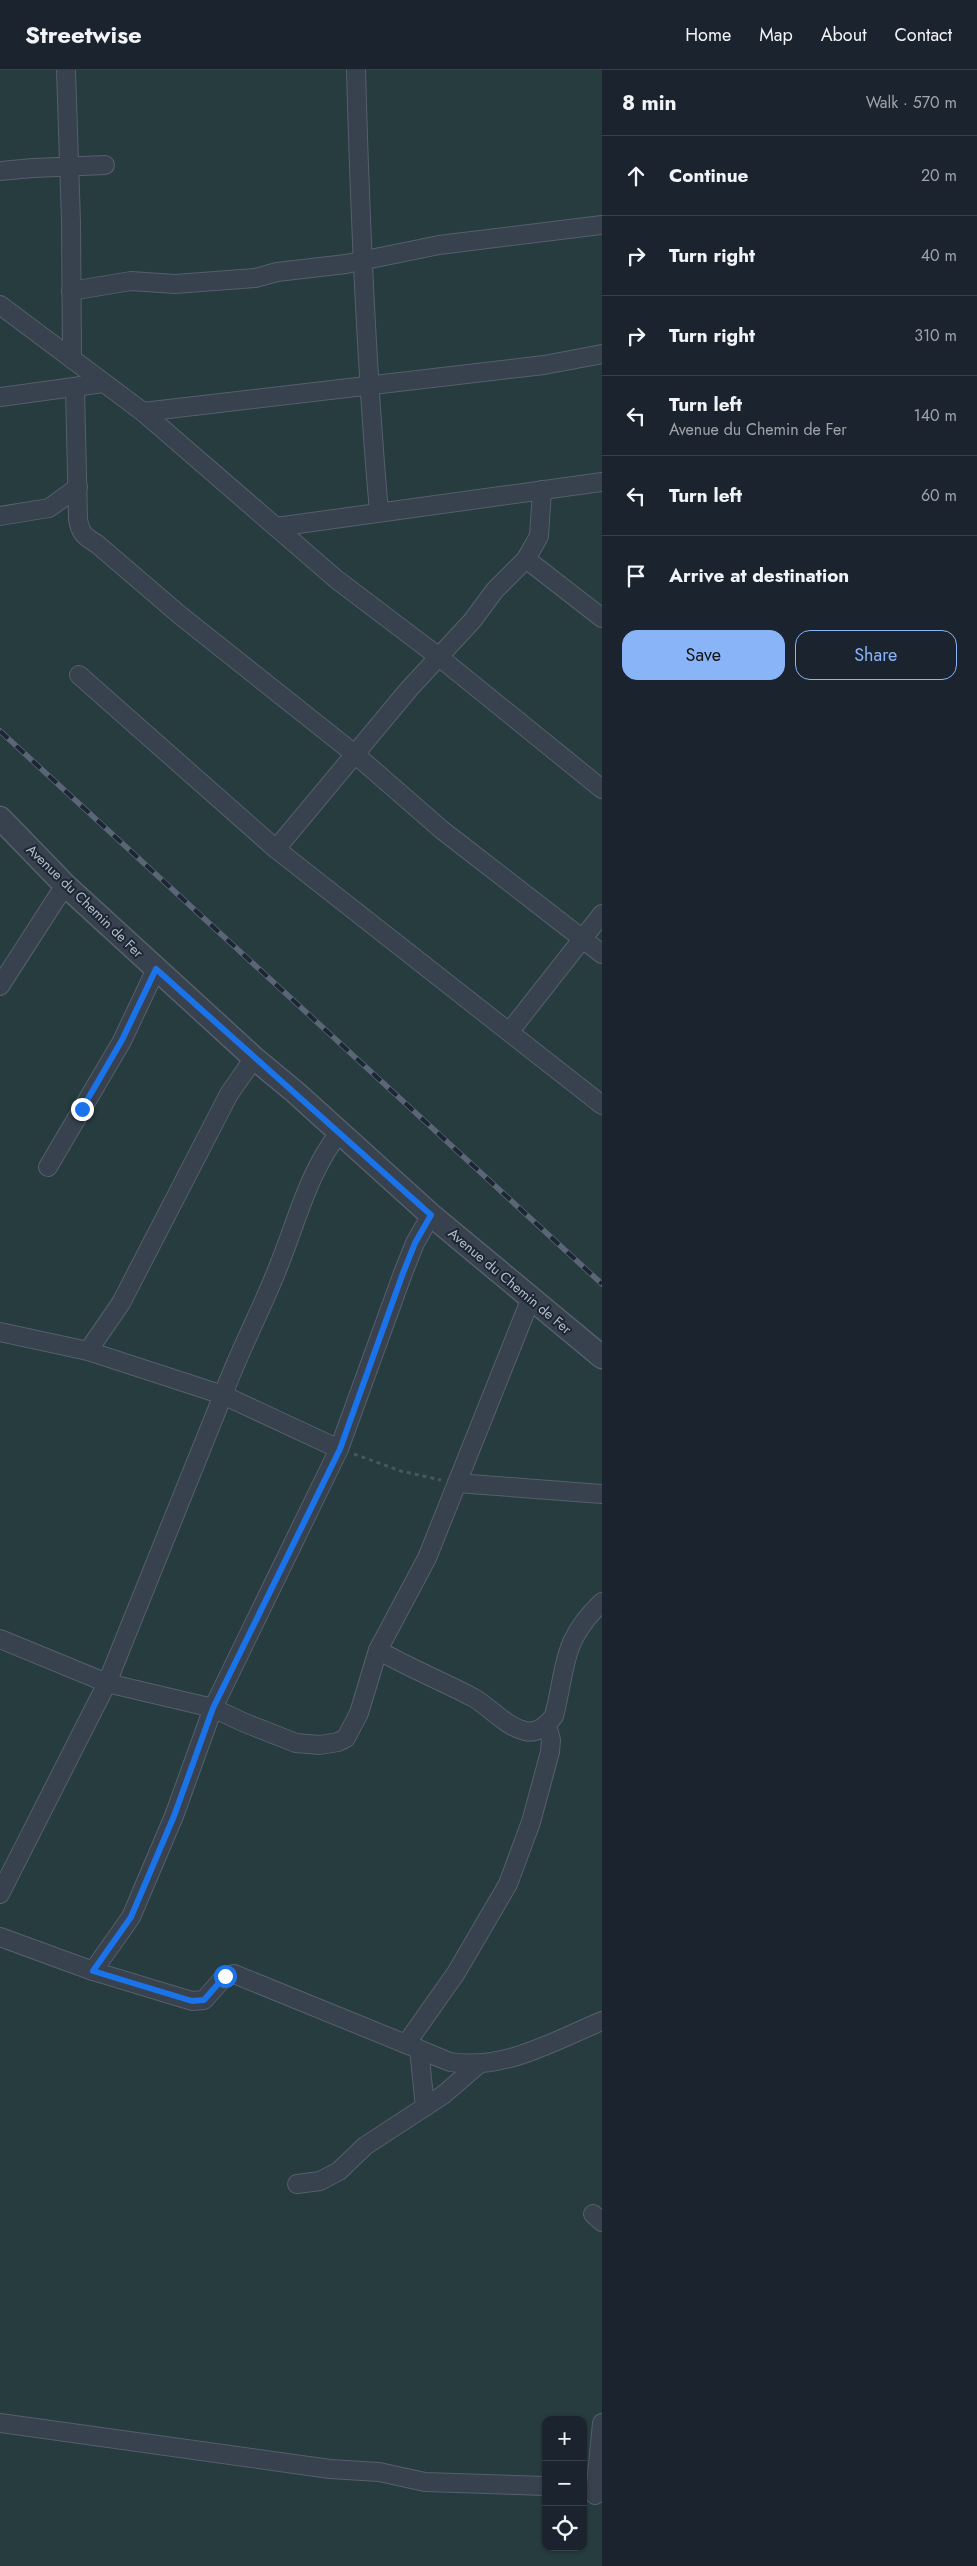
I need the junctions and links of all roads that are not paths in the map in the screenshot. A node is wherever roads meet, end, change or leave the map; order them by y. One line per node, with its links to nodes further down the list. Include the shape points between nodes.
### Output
1 (66, 70): 4 (street)
2 (356, 70): 7 (street)
3 (105, 165): 4 (street)
4 (69, 167): 5 (street); 8 (street)
5 (0, 171)
6 (602, 224): 7 (street, via 439,245)
7 (361, 260): 8 (street, via 255,278 175,284 131,281); 13 (street)
8 (71, 291): 11 (street)
9 (0, 305): 11 (street)
10 (602, 354): 13 (street, via 544,365)
11 (72, 359): 12 (street)
12 (103, 383): 14 (street); 16 (street)
13 (368, 385): 16 (street); 20 (street)
14 (75, 388): 15 (street); 18 (street)
15 (0, 397)
16 (143, 412): 22 (street)
17 (602, 482): 19 (street)
18 (78, 487): 21 (street, via 48,508); 27 (street, via 78,519 84,537 97,544 181,616)
19 (542, 490): 20 (street); 23 (street, via 540,536)
20 (380, 512): 22 (street)
21 (0, 516)
22 (276, 527): 25 (street, via 336,579)
23 (526, 559): 24 (street); 25 (street, via 495,590)
24 (602, 618)
25 (439, 657): 27 (street, via 408,689); 28 (street)
26 (79, 675): 30 (street)
27 (356, 755): 30 (street); 33 (street, via 442,830)
28 (602, 789)
29 (0, 818): 31 (street, Avenue du Chemin de Fer)
30 (276, 849): 37 (street)
31 (65, 885): 35 (street, Avenue du Chemin de Fer); 36 (street)
32 (602, 914): 33 (street)
33 (583, 939): 34 (street); 37 (street)
34 (602, 954)
35 (156, 969): 38 (street, Avenue du Chemin de Fer); 41 (street, via 122,1040)
36 (0, 986)
37 (510, 1030): 39 (street)
38 (254, 1058): 40 (street, Avenue du Chemin de Fer); 45 (street, via 229,1094 121,1303)
39 (602, 1105)
40 (340, 1133): 42 (street, Avenue du Chemin de Fer); 47 (street, via 327,1148 313,1175 279,1265)
41 (48, 1168)
42 (431, 1215): 43 (street, Avenue du Chemin de Fer); 48 (street, via 403,1273)
43 (531, 1298): 46 (street, Avenue du Chemin de Fer); 49 (street)
44 (0, 1332): 45 (street)
45 (88, 1351): 47 (street)
46 (602, 1357)
47 (223, 1395): 48 (street); 54 (street)
48 (340, 1449): 55 (street)
49 (457, 1483): 50 (street); 53 (street, via 427,1558)
50 (602, 1494)
51 (602, 1602): 56 (street, via 580,1625 569,1645 554,1716)
52 (0, 1639): 54 (street)
53 (378, 1650): 55 (street, via 359,1713 346,1738 338,1742 320,1745 296,1743); 56 (street, via 474,1698 501,1719 526,1731)
54 (108, 1683): 55 (street); 57 (street)
55 (213, 1708): 59 (street, via 174,1816 131,1917)
56 (547, 1725): 61 (street, via 550,1752 531,1822 508,1884)
57 (0, 1894)
58 (0, 1937): 59 (street)
59 (93, 1971): 61 (street, via 192,2001 204,2000 225,1976 234,1974)
60 (602, 2021): 62 (street, via 510,2059)
61 (412, 2046): 62 (street, via 450,2062); 63 (street)
62 (479, 2064): 63 (street)
63 (425, 2107): 64 (street, via 365,2146 339,2172 320,2181)
64 (296, 2184)
65 (0, 2423): 67 (street, via 330,2469 379,2472 425,2482)
66 (602, 2423): 68 (street)
67 (542, 2486)
68 (594, 2495)

